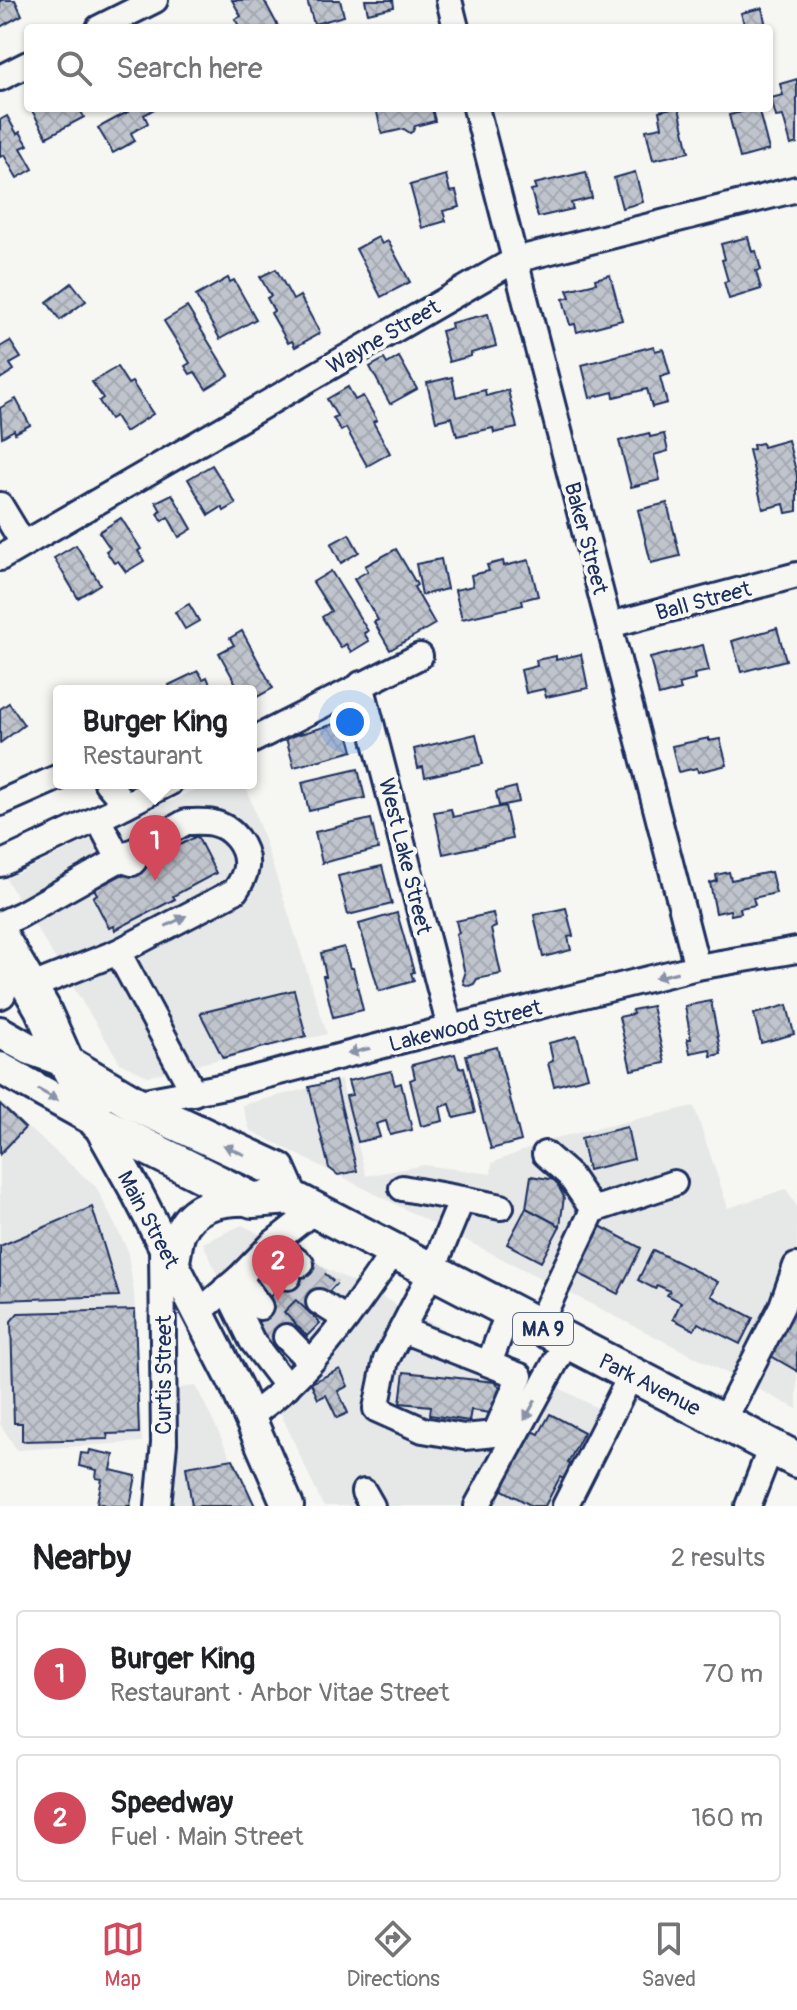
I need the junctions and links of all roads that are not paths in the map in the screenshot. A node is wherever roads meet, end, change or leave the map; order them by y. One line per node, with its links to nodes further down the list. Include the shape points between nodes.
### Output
1 (155, 0): 3 (street)
2 (449, 0): 4 (street)
3 (107, 24)
4 (455, 24)
5 (24, 66): 6 (street)
6 (0, 78)
7 (477, 112): 9 (street, Baker Street)
8 (797, 189): 9 (street, Wayne Street)
9 (515, 260): 11 (street, Wayne Street); 14 (street, Baker Street)
10 (0, 505): 11 (street)
11 (23, 543): 12 (street, Wayne Street)
12 (0, 558)
13 (797, 575): 14 (street, Ball Street)
14 (610, 625): 30 (street, Baker Street)
15 (420, 656): 16 (street)
16 (361, 684): 17 (street); 32 (street, West Lake Street)
17 (257, 738)
18 (53, 780): 21 (street)
19 (112, 789): 22 (street)
20 (157, 789): 22 (street)
21 (0, 803)
22 (126, 805): 23 (street)
23 (98, 819): 24 (street); 25 (street)
24 (119, 859): 26 (street); 29 (street, one-way to 24, via 235,891 246,865 238,839 212,822 186,822)
25 (0, 864)
26 (0, 924)
27 (6, 946): 31 (highway, Main Street)
28 (797, 950): 30 (street, Lakewood Street)
29 (118, 952): 31 (street); 36 (street)
30 (697, 967): 32 (street, Lakewood Street, one-way to 32)
31 (15, 990): 34 (highway, Main Street)
32 (450, 1028): 36 (street, Lakewood Street, one-way to 36)
33 (0, 1032): 34 (main road)
34 (66, 1062): 37 (highway, Park Avenue / MA 9); 38 (highway, Main Street)
35 (0, 1068): 38 (main road, one-way to 38)
36 (194, 1093): 37 (street, Lakewood Street)
37 (134, 1103): 44 (highway, Park Avenue / MA 9, one-way to 37, via 278,1170)
38 (97, 1122): 43 (highway); 49 (main road, Main Street)
39 (545, 1154): 46 (street, via 569,1175)
40 (674, 1183): 46 (street)
41 (402, 1188): 42 (street)
42 (462, 1199): 45 (street); 52 (street)
43 (252, 1200): 44 (highway); 49 (main road, via 210,1203 194,1213)
44 (303, 1204): 47 (street); 48 (highway, Park Avenue / MA 9)
45 (501, 1207)
46 (593, 1210): 58 (street)
47 (268, 1248): 51 (street); 53 (street)
48 (394, 1251): 52 (highway, Park Avenue / MA 9); 56 (street)
49 (168, 1254): 57 (main road, Main Street); 68 (street, Curtis Street)
50 (796, 1266): 66 (street, via 782,1306)
51 (295, 1271)
52 (432, 1271): 58 (highway, Park Avenue / MA 9); 59 (street)
53 (232, 1283): 55 (street); 57 (street); 64 (street, via 252,1341)
54 (325, 1296): 56 (street)
55 (260, 1307)
56 (351, 1312): 61 (street)
57 (198, 1313): 65 (main road, Main Street)
58 (538, 1326): 62 (street); 63 (highway, Park Avenue / MA 9); 70 (street, one-way to 70)
59 (402, 1330): 62 (street); 62 (street, via 386,1360 376,1409 423,1430 464,1437 495,1434 520,1376)
60 (286, 1337): 61 (street)
61 (310, 1362): 64 (street)
62 (489, 1363)
63 (631, 1375): 66 (highway, Park Avenue / MA 9); 71 (street)
64 (287, 1387): 65 (street)
65 (249, 1417): 69 (main road, Main Street)
66 (723, 1422): 67 (highway, Park Avenue / MA 9)
67 (784, 1453): 72 (street)
68 (158, 1506)
69 (288, 1506)
70 (477, 1506)
71 (565, 1506)
72 (748, 1506)

